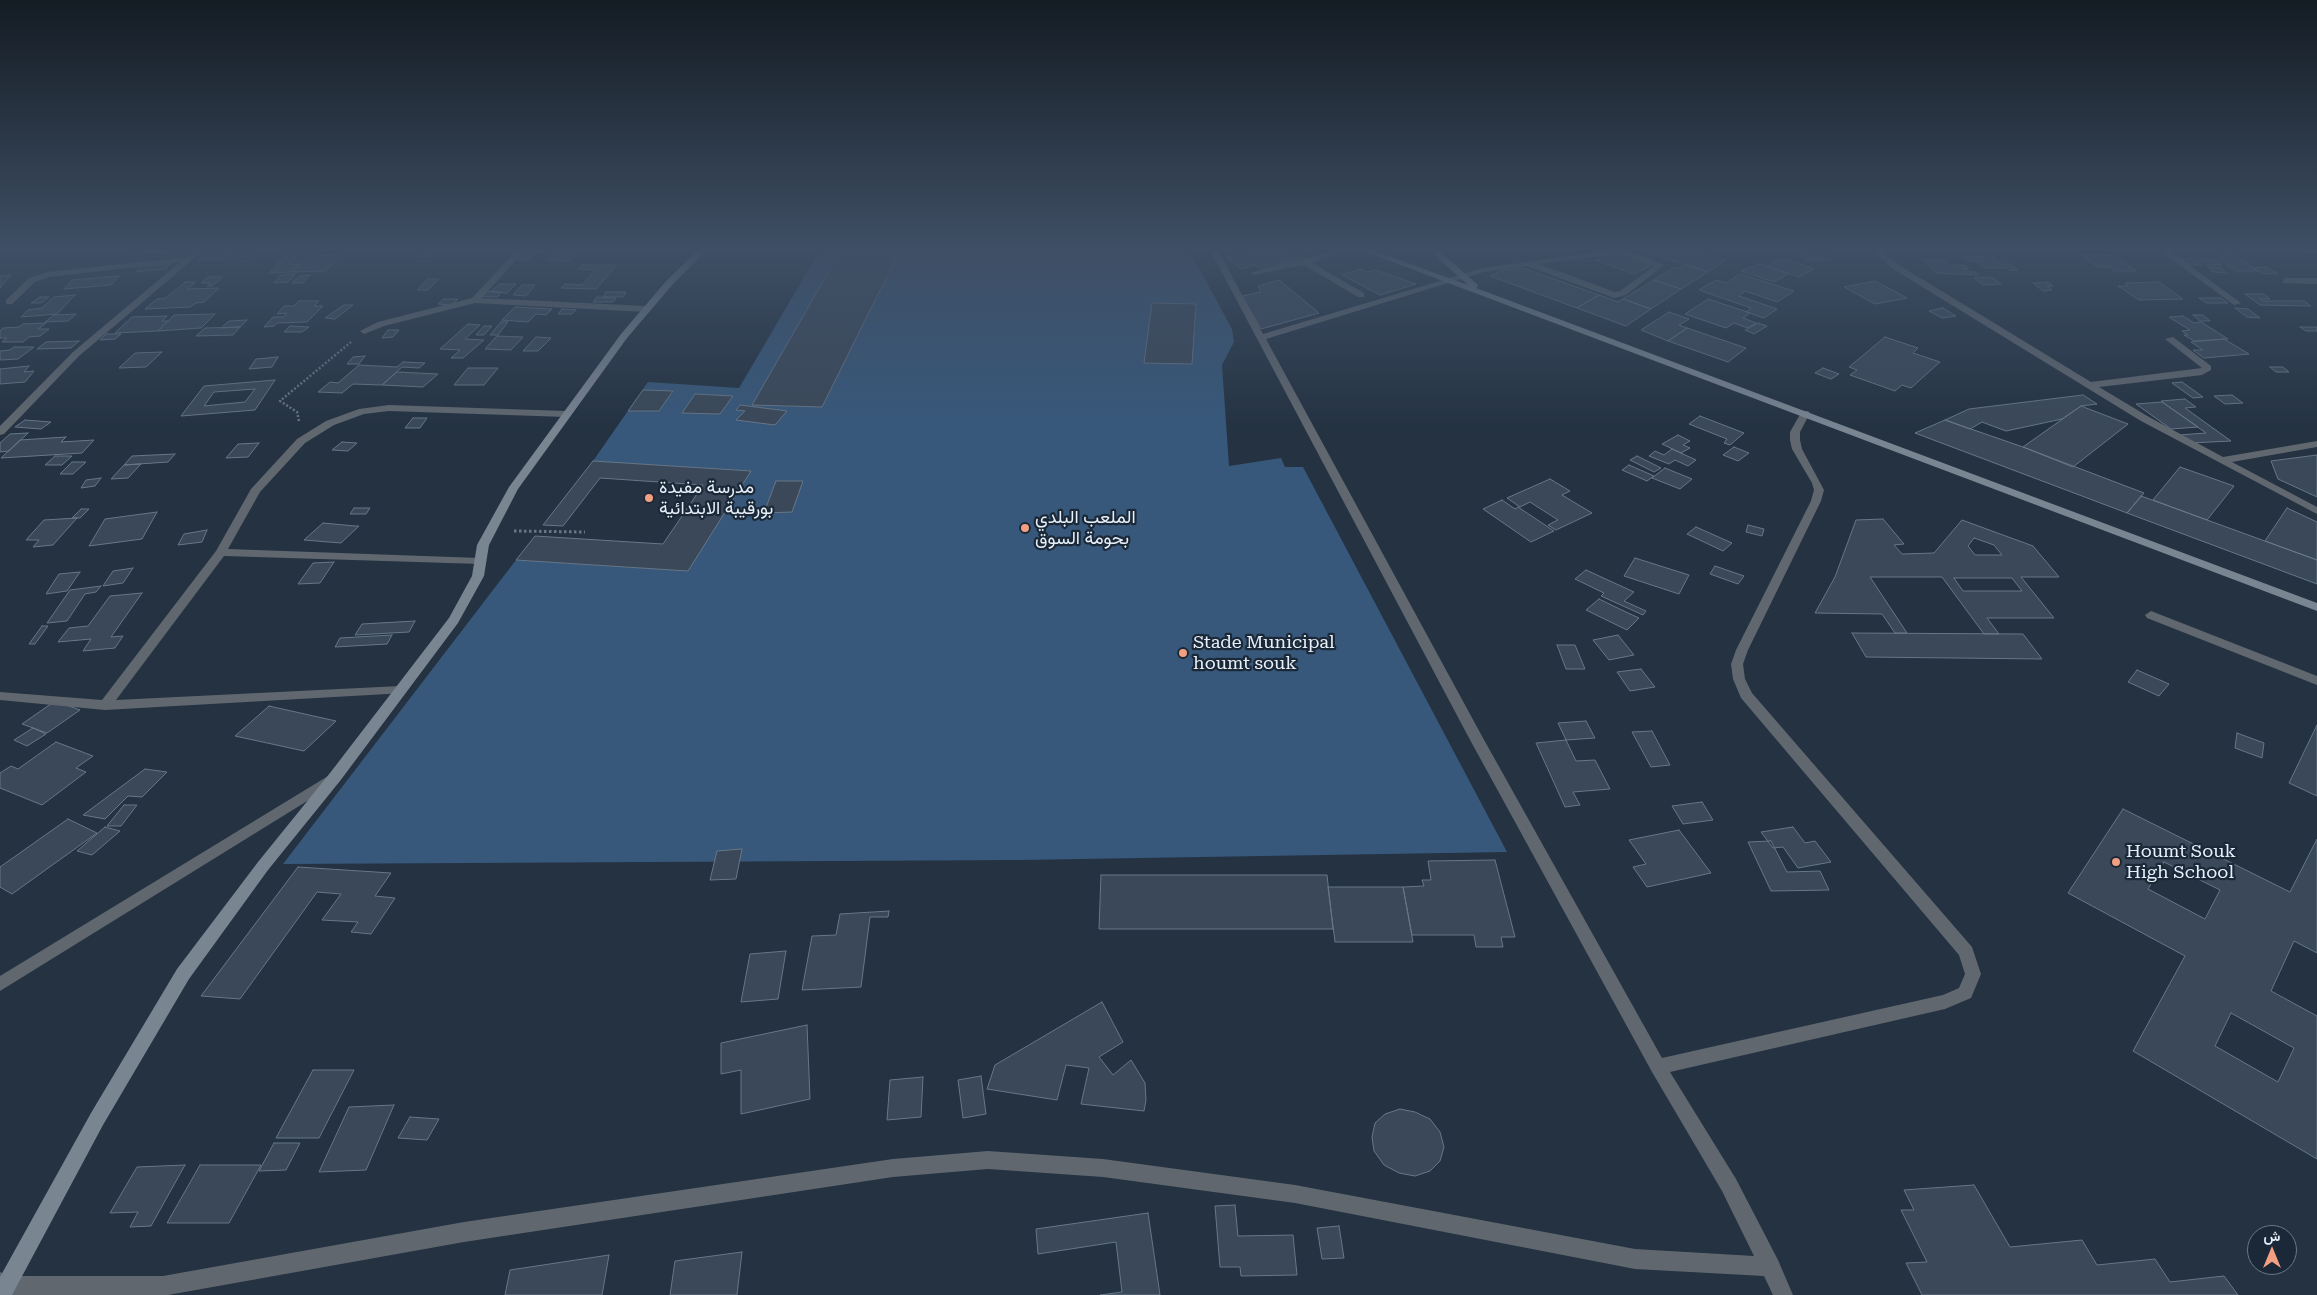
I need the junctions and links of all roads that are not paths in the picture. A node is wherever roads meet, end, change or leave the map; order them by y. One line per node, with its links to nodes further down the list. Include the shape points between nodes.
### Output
1 (128, 310): 14 (street, via 76,354)
2 (434, 310): 8 (street)
3 (645, 310): 13 (street)
4 (1247, 310): 9 (street)
5 (1350, 310): 9 (street)
6 (1530, 310): 12 (street)
7 (1967, 310): 11 (street)
8 (364, 331)
9 (1262, 337): 28 (street, via 1476,738)
10 (2170, 339): 11 (street, via 2208,368 2202,372)
11 (2089, 385): 16 (street, via 2167,432)
12 (1805, 413): 20 (street); 28 (street, via 1795,432 1795,440 1817,483 1816,501 1742,650 1737,664 1739,679 1746,695 1966,952 1973,974 1965,992 1945,1002)
13 (566, 414): 18 (street, via 388,408 362,411 330,423 301,441 255,492); 19 (street, via 513,489 489,532)
14 (0, 432)
15 (2317, 444): 16 (street)
16 (2223, 460): 17 (street)
17 (2317, 511)
18 (221, 552): 19 (street); 25 (street)
19 (480, 561): 23 (street, via 478,576 454,620)
20 (2317, 607)
21 (2151, 615): 22 (street)
22 (2317, 681)
23 (400, 690): 25 (street); 26 (street)
24 (0, 696): 25 (street)
25 (105, 705)
26 (335, 777): 27 (street); 30 (street, via 262,866 183,974)
27 (0, 984)
28 (1658, 1067): 29 (street, via 1729,1185)
29 (1771, 1267): 30 (street, via 1634,1259 1295,1194 1103,1168 988,1160 893,1168 464,1232 163,1286); 31 (street)
30 (3, 1288)
31 (1783, 1295)

